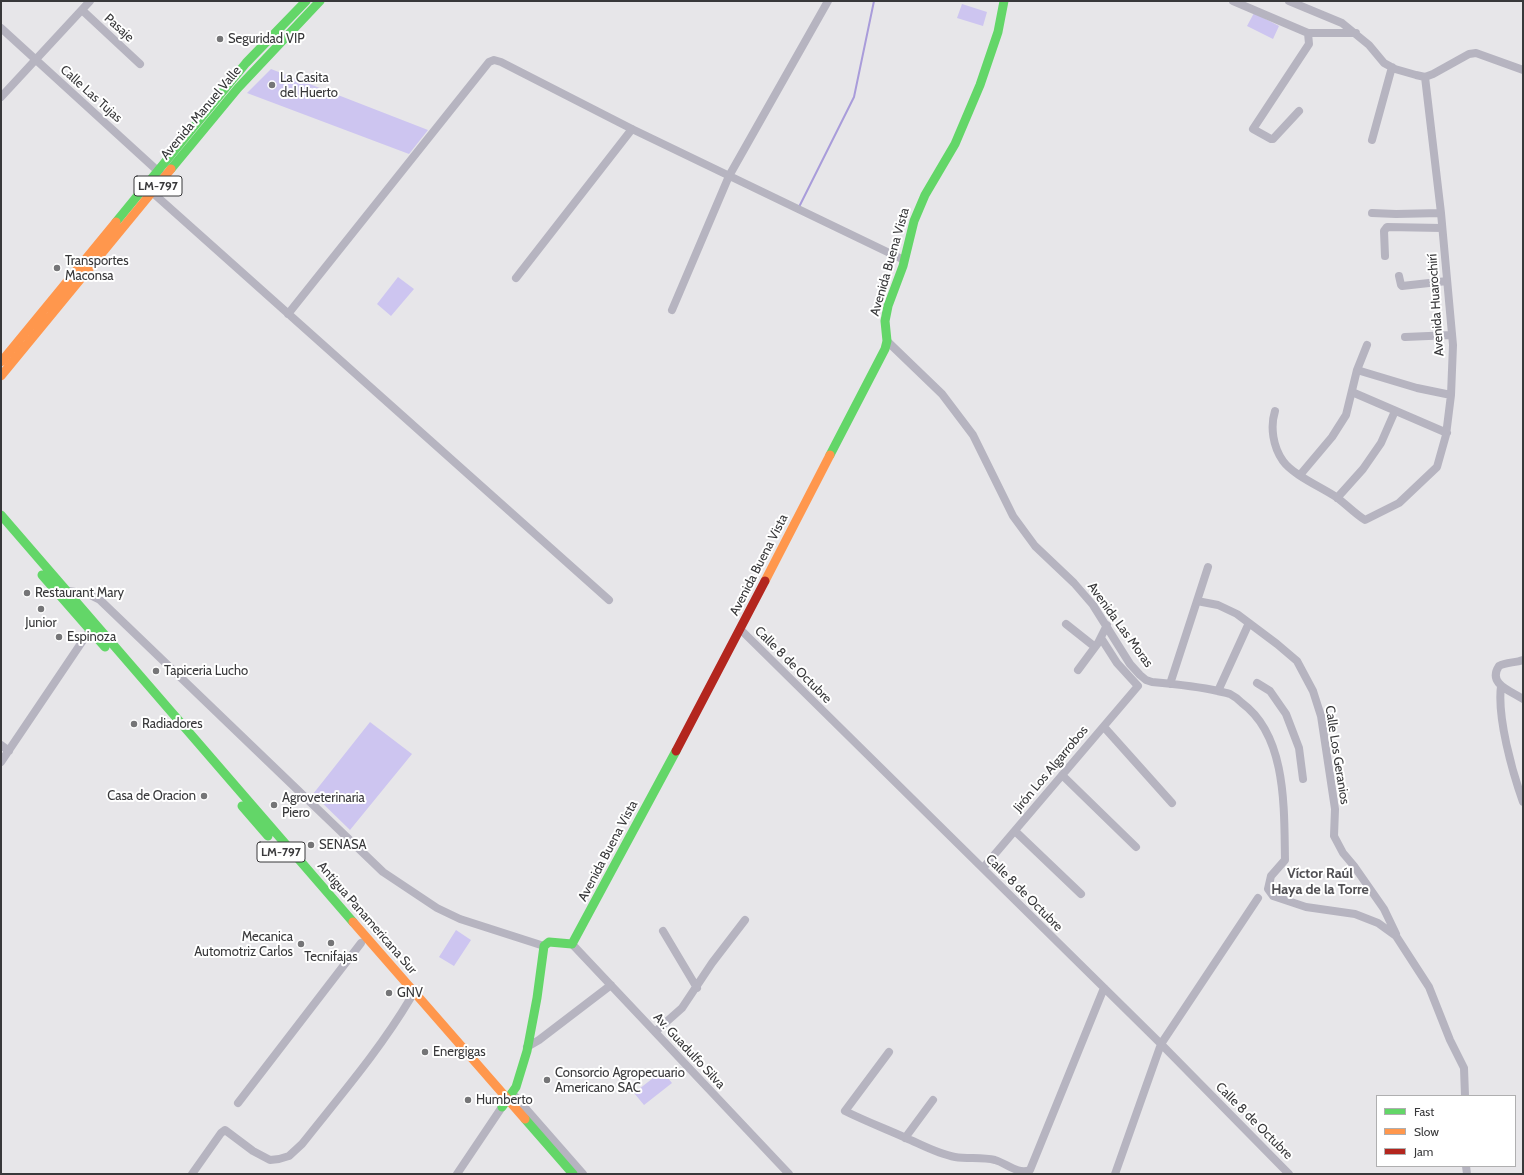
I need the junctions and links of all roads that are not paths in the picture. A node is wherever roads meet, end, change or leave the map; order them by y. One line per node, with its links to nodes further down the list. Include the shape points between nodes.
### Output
1 (90, 1): 8 (street)
2 (306, 1): 21 (main road, Avenida Manuel Valle / LM-797, via 246,63)
3 (320, 1): 23 (main road, Avenida Manuel Valle / LM-797, via 238,88)
4 (828, 1): 22 (street)
5 (1004, 1): 29 (main road, Avenida Buena Vista, via 998,32 980,85 955,144 916,214)
6 (1233, 1): 10 (street)
7 (1289, 1): 11 (street, via 1342,24)
8 (82, 10): 12 (street); 13 (street, Pasaje)
9 (1, 28): 12 (street, Calle Las Tujas)
10 (1308, 33): 11 (street); 18 (street, via 1309,44 1253,128 1273,139)
11 (1356, 33): 14 (street, via 1384,63)
12 (36, 59): 17 (street); 21 (street, Calle Las Tujas)
13 (140, 64)
14 (1392, 66): 16 (street); 20 (street)
15 (1523, 70): 16 (street, via 1476,53 1469,54)
16 (1425, 77): 26 (street, Avenida Huarochirí)
17 (1, 97)
18 (1300, 111)
19 (632, 129): 22 (street); 31 (street); 34 (street, via 501,62 492,61)
20 (1372, 140)
21 (158, 170): 23 (street, Calle Las Tujas); 39 (main road, Avenida Manuel Valle / LM-797)
22 (730, 176): 29 (street); 33 (street)
23 (165, 177): 24 (main road, Avenida Manuel Valle / LM-797)
24 (153, 193): 34 (street); 41 (main road, Avenida Manuel Valle / LM-797)
25 (1372, 213): 26 (street)
26 (1441, 213): 27 (street, Avenida Huarochirí)
27 (1442, 228): 28 (street, via 1387,227 1384,231); 32 (street, Avenida Huarochirí)
28 (1385, 256)
29 (904, 260): 37 (main road, Avenida Buena Vista, via 888,306)
30 (1399, 276): 32 (street, via 1402,286)
31 (516, 278)
32 (1447, 281): 35 (street, Avenida Huarochirí)
33 (672, 310)
34 (288, 314): 54 (street)
35 (1452, 335): 36 (street); 43 (street, Avenida Huarochirí)
36 (1405, 337)
37 (887, 341): 58 (street, Avenida Las Moras, via 942,394 973,435 1013,516 1035,546 1074,583); 59 (main road, Avenida Buena Vista)
38 (1367, 345): 40 (street)
39 (1, 362)
40 (1357, 370): 42 (street); 43 (street)
41 (1, 376)
42 (1352, 392): 45 (street); 47 (street, via 1346,415 1332,437)
43 (1451, 395): 46 (street, Avenida Huarochirí)
44 (1275, 411): 47 (street, via 1272,422 1275,442 1283,461)
45 (1395, 411): 46 (street); 48 (street, via 1382,443)
46 (1447, 433): 48 (street, Avenida Huarochirí, via 1437,467 1399,503 1368,519)
47 (1300, 475): 48 (street)
48 (1337, 498)
49 (1, 515): 52 (main road, Antigua Panamericana Sur / LM-797)
50 (1, 528): 52 (main road, Antigua Panamericana Sur / LM-797)
51 (1208, 568): 55 (street)
52 (50, 578): 53 (main road, Antigua Panamericana Sur / LM-797); 60 (main road, Antigua Panamericana Sur / LM-797)
53 (69, 591): 78 (main road, Antigua Panamericana Sur / LM-797); 89 (street, via 88,594 100,600 383,872 451,915)
54 (609, 600)
55 (1197, 601): 56 (street, Calle Los Geranios, via 1218,605); 66 (street)
56 (1249, 623): 68 (street); 88 (street, Calle Los Geranios, via 1297,661 1313,691 1321,716 1330,770 1335,809 1334,836 1343,853 1384,909)
57 (1066, 624): 62 (street)
58 (1107, 625): 61 (street); 66 (street, Avenida Las Moras, via 1119,648 1140,675 1146,680)
59 (740, 629): 81 (street, Calle 8 de Octubre); 87 (main road, Avenida Buena Vista, via 606,885)
60 (90, 630): 72 (street); 78 (main road, Antigua Panamericana Sur / LM-797)
61 (1101, 638): 62 (street); 70 (street, Jirón Los Algarrobos, via 1117,663 1138,686)
62 (1095, 647): 64 (street)
63 (1523, 660): 67 (street, via 1499,666 1496,675)
64 (1078, 670)
65 (1257, 683): 75 (street, via 1270,691 1286,714 1300,748)
66 (1170, 684): 68 (street, Avenida Las Moras)
67 (1501, 686): 69 (street); 76 (street, via 1499,700 1508,752)
68 (1218, 691): 88 (street, Avenida Las Moras, via 1230,694 1259,719 1271,740 1276,756 1281,778 1285,860 1271,876 1268,889 1273,896 1306,907 1355,914 1378,923 1396,936)
69 (1523, 698)
70 (1104, 727): 74 (street, Jirón Los Algarrobos); 77 (street)
71 (1, 745): 72 (street)
72 (9, 751): 73 (street)
73 (1, 762)
74 (1062, 775): 79 (street, Jirón Los Algarrobos); 80 (street)
75 (1303, 779)
76 (1523, 802)
77 (1172, 803)
78 (258, 818): 86 (main road, Antigua Panamericana Sur / LM-797); 99 (main road, Antigua Panamericana Sur / LM-797)
79 (1015, 831): 81 (street, Jirón Los Algarrobos); 82 (street)
80 (1136, 847)
81 (982, 868): 92 (street, Calle 8 de Octubre)
82 (1081, 894)
83 (1258, 898): 95 (street)
84 (745, 920): 91 (street, via 712,963)
85 (663, 931): 91 (street)
86 (361, 943): 93 (main road, Antigua Panamericana Sur / LM-797); 101 (street)
87 (572, 944): 89 (main road, via 549,942); 90 (street, Av. Guadulfo Silva)
88 (1401, 944): 98 (street, Avenida Las Moras, via 1428,987 1464,1068)
89 (544, 946): 96 (main road, via 540,985)
90 (611, 985): 94 (street, Av. Guadulfo Silva); 96 (street)
91 (697, 988): 94 (street, via 682,1008)
92 (1104, 988): 95 (street, Calle 8 de Octubre); 102 (street, via 1030,1170 1021,1173 996,1160 954,1157)
93 (410, 999): 99 (main road, Antigua Panamericana Sur / LM-797); 103 (street, via 372,1057 302,1144 289,1156 270,1160 225,1130)
94 (655, 1032): 108 (street, Av. Guadulfo Silva)
95 (1161, 1044): 109 (street); 110 (street, Calle 8 de Octubre)
96 (527, 1047): 99 (main road, via 517,1085)
97 (889, 1052): 102 (street, via 845,1111)
98 (1465, 1095)
99 (502, 1100): 104 (street); 105 (main road, Antigua Panamericana Sur / LM-797); 106 (main road, Antigua Panamericana Sur / LM-797); 107 (street)
100 (933, 1100): 102 (street)
101 (238, 1103)
102 (905, 1138)
103 (192, 1174)
104 (457, 1174)
105 (563, 1174)
106 (573, 1174)
107 (583, 1174)
108 (789, 1174)
109 (1115, 1174)
110 (1290, 1174)

